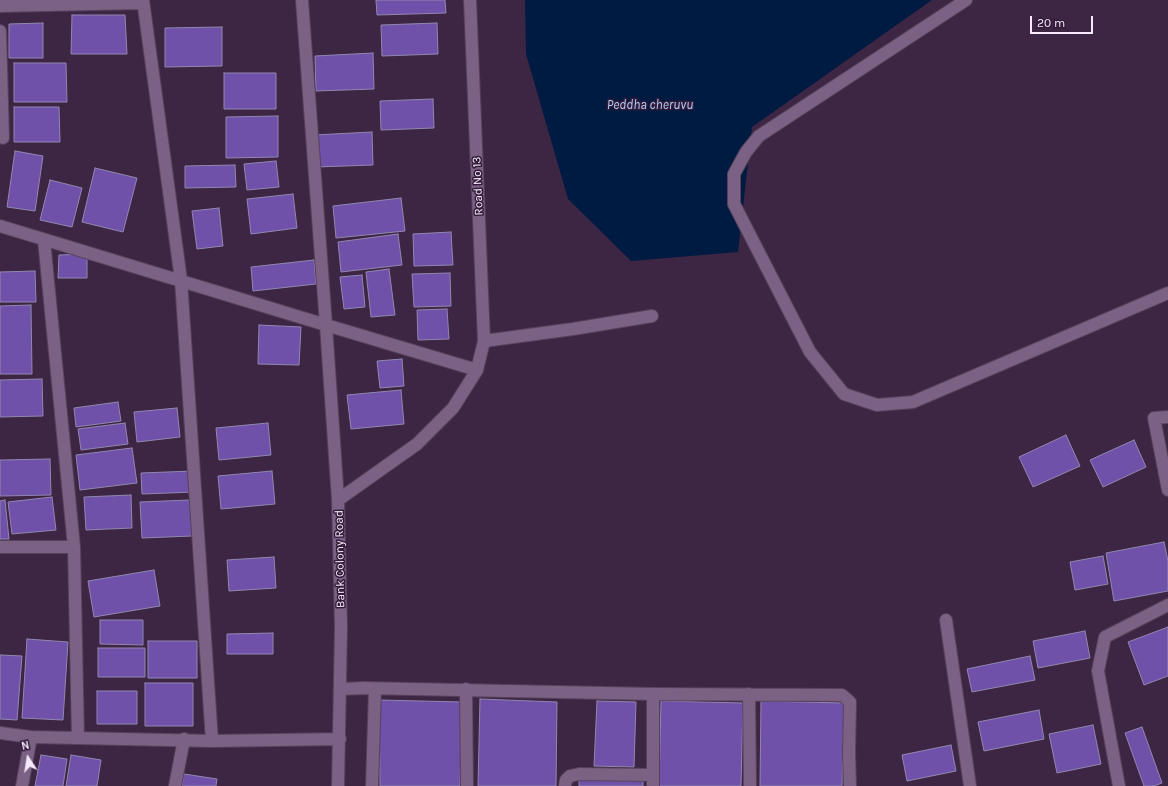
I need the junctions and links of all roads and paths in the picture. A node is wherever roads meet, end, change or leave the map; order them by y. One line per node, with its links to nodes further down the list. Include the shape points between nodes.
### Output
1 (302, 0): 13 (street)
2 (470, 0): 14 (street, Road No 13)
3 (966, 0): 11 (street, via 759,136 746,152 734,174 734,204 810,352 844,394 877,405 913,402)
4 (143, 1): 5 (street); 10 (street)
5 (0, 6)
6 (0, 31): 7 (street)
7 (3, 138)
8 (0, 226): 9 (street)
9 (44, 240): 10 (street); 20 (street)
10 (181, 280): 13 (street); 33 (street)
11 (1168, 293)
12 (652, 316): 14 (street)
13 (326, 325): 15 (street); 18 (street)
14 (484, 341): 15 (street, Road No 13)
15 (477, 370): 18 (street, Bank Colony Road, via 452,408 417,444)
16 (1168, 418): 17 (street, via 1154,418)
17 (1168, 490)
18 (338, 500): 23 (street, Bank Colony Road)
19 (0, 547): 20 (street)
20 (74, 547): 30 (street)
21 (1168, 605): 44 (street, via 1105,637 1098,672)
22 (946, 620): 43 (street)
23 (341, 689): 24 (street); 32 (street, Bank Colony Road)
24 (375, 689): 25 (street); 38 (street)
25 (466, 689): 26 (street); 39 (street)
26 (653, 694): 27 (street); 34 (street)
27 (749, 694): 41 (street); 42 (street, via 842,695 850,702)
28 (0, 733): 29 (street)
29 (30, 737): 30 (street); 35 (street)
30 (78, 738): 31 (street)
31 (184, 739): 33 (street); 36 (street)
32 (340, 739): 33 (street); 37 (street, Bank Colony Road)
33 (212, 741)
34 (653, 781): 40 (street, via 579,774 570,776 566,780)
35 (22, 786)
36 (175, 786)
37 (338, 786)
38 (372, 786)
39 (467, 786)
40 (566, 786)
41 (750, 786)
42 (850, 786)
43 (970, 786)
44 (1119, 786)

